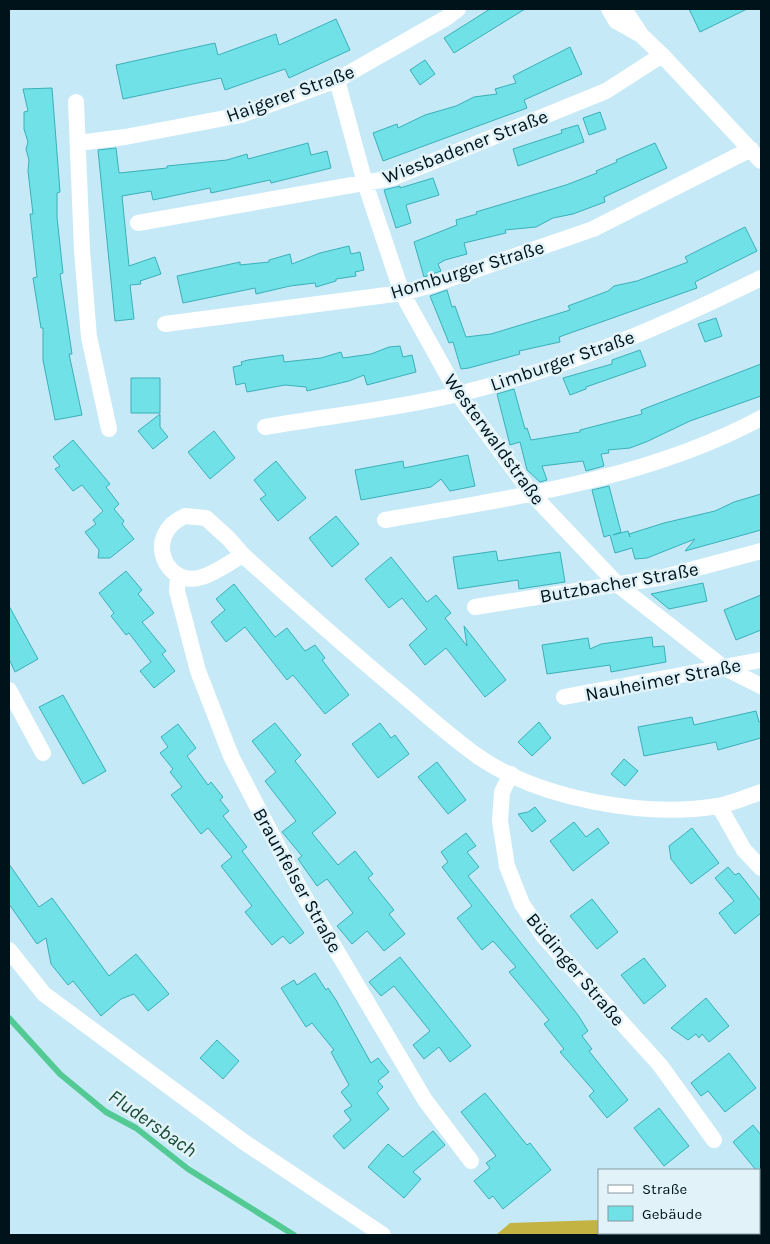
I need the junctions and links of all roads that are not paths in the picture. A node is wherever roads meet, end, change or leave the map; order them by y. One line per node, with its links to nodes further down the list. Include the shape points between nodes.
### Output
1 (458, 9): 6 (street, Haigerer Straße)
2 (609, 9): 4 (street, via 616,21)
3 (624, 9): 4 (street)
4 (641, 35): 5 (street)
5 (662, 55): 9 (street); 10 (street, Wiesbadener Straße, via 606,91 392,178)
6 (337, 80): 8 (street, Haigerer Straße, via 241,115); 10 (street, Westerwaldstraße)
7 (76, 102): 8 (street)
8 (78, 143): 18 (street, via 89,336)
9 (756, 155): 13 (street, Homburger Straße, via 593,229)
10 (365, 183): 11 (street, Wiesbadener Straße); 13 (street, Westerwaldstraße)
11 (138, 223)
12 (761, 278): 15 (street, Limburger Straße, via 605,349)
13 (402, 293): 14 (street, Homburger Straße); 15 (street, Westerwaldstraße)
14 (165, 324)
15 (458, 394): 17 (street, Limburger Straße); 19 (street, Westerwaldstraße)
16 (761, 418): 19 (street, via 733,433 634,469)
17 (265, 427)
18 (109, 429)
19 (532, 494): 20 (street); 24 (street, Westerwaldstraße)
20 (384, 520)
21 (761, 551): 24 (street, Butzbacher Straße, via 664,578)
22 (243, 555): 23 (street, via 201,578); 23 (street, Braunfelser Straße, via 206,518 185,516 166,528 161,546 168,568); 32 (street, Braunfelser Straße, via 479,757)
23 (178, 576): 38 (street, Braunfelser Straße, via 178,591 198,670 231,756 300,889 425,1100)
24 (618, 585): 25 (street, Butzbacher Straße); 27 (street, Westerwaldstraße)
25 (475, 607)
26 (761, 660): 27 (street, Nauheimer Straße)
27 (723, 667): 28 (street, Westerwaldstraße); 30 (street, Nauheimer Straße)
28 (761, 686)
29 (9, 690): 31 (street)
30 (564, 697)
31 (43, 753)
32 (510, 774): 34 (street, Braunfelser Straße, via 584,800 637,808); 37 (street, Büdinger Straße, via 502,792 500,822 507,866 522,904 544,937 660,1065)
33 (761, 792): 34 (street, Braunfelser Straße)
34 (720, 806): 35 (street, via 744,850)
35 (761, 868)
36 (9, 950): 39 (street, via 44,994 244,1142)
37 (714, 1140)
38 (471, 1161)
39 (382, 1235)

